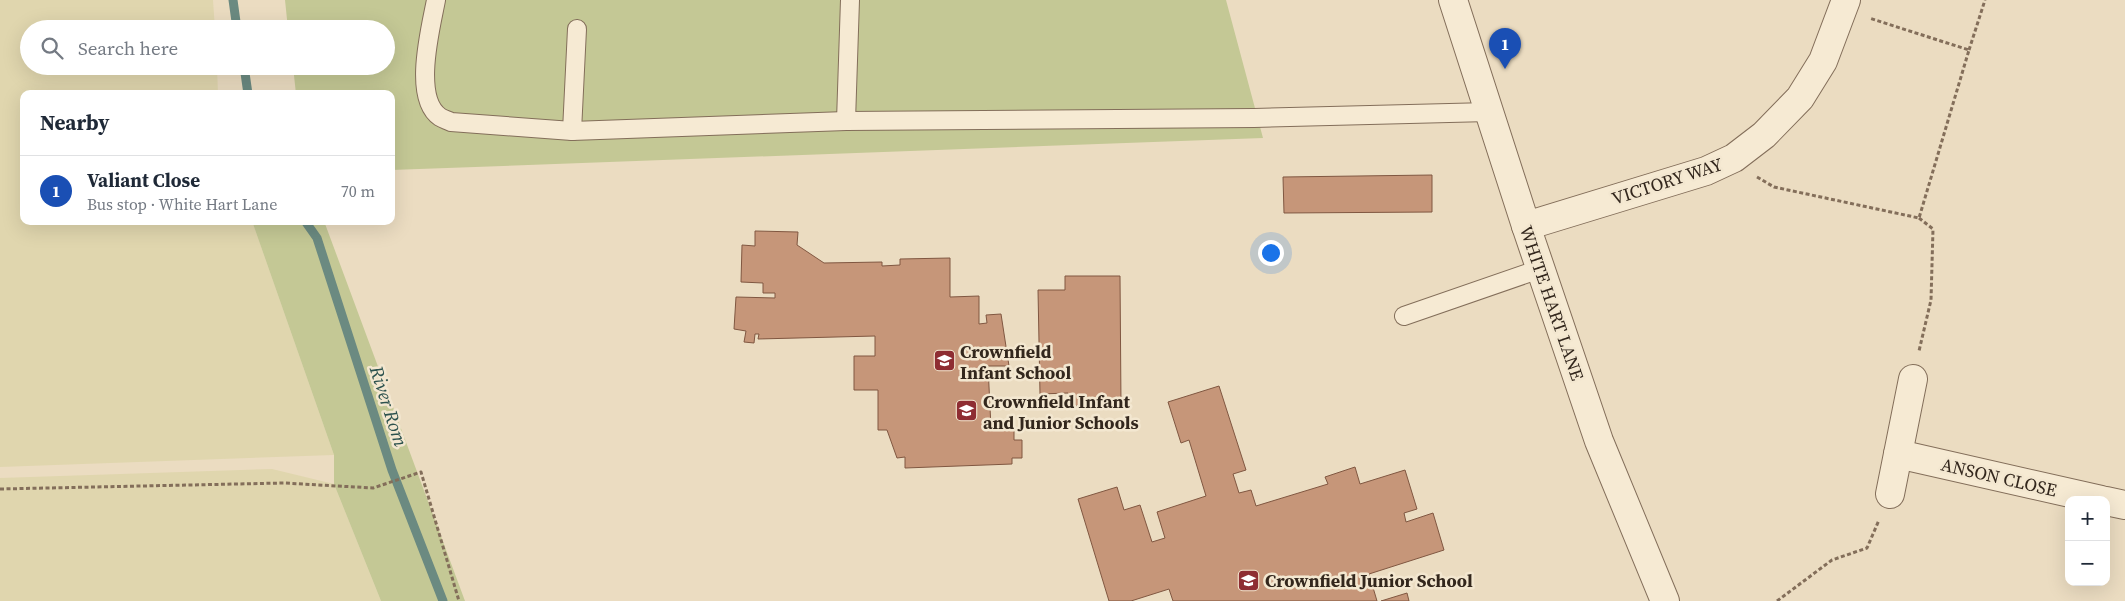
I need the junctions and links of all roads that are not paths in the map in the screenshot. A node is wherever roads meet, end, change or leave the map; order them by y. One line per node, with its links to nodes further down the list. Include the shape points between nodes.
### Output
1 (436, 0): 8 (lane, via 425,85 430,104 439,117 450,122)
2 (850, 0): 7 (lane)
3 (1453, 0): 6 (street, WHITE HART LANE)
4 (1844, 4): 9 (street, VICTORY WAY, via 1823,61 1800,98 1764,135 1734,158 1706,171)
5 (577, 29): 8 (lane)
6 (1489, 112): 7 (lane, via 1254,118); 9 (street, WHITE HART LANE)
7 (846, 121): 8 (lane)
8 (572, 131)
9 (1526, 226): 10 (street, WHITE HART LANE)
10 (1540, 269): 11 (lane); 18 (street, WHITE HART LANE, via 1599,441)
11 (1404, 316)
12 (1913, 379): 13 (street)
13 (1898, 454): 14 (street); 15 (street, ANSON CLOSE)
14 (1890, 494)
15 (2083, 496)
16 (2110, 502): 17 (street)
17 (2125, 505)
18 (1665, 601)

